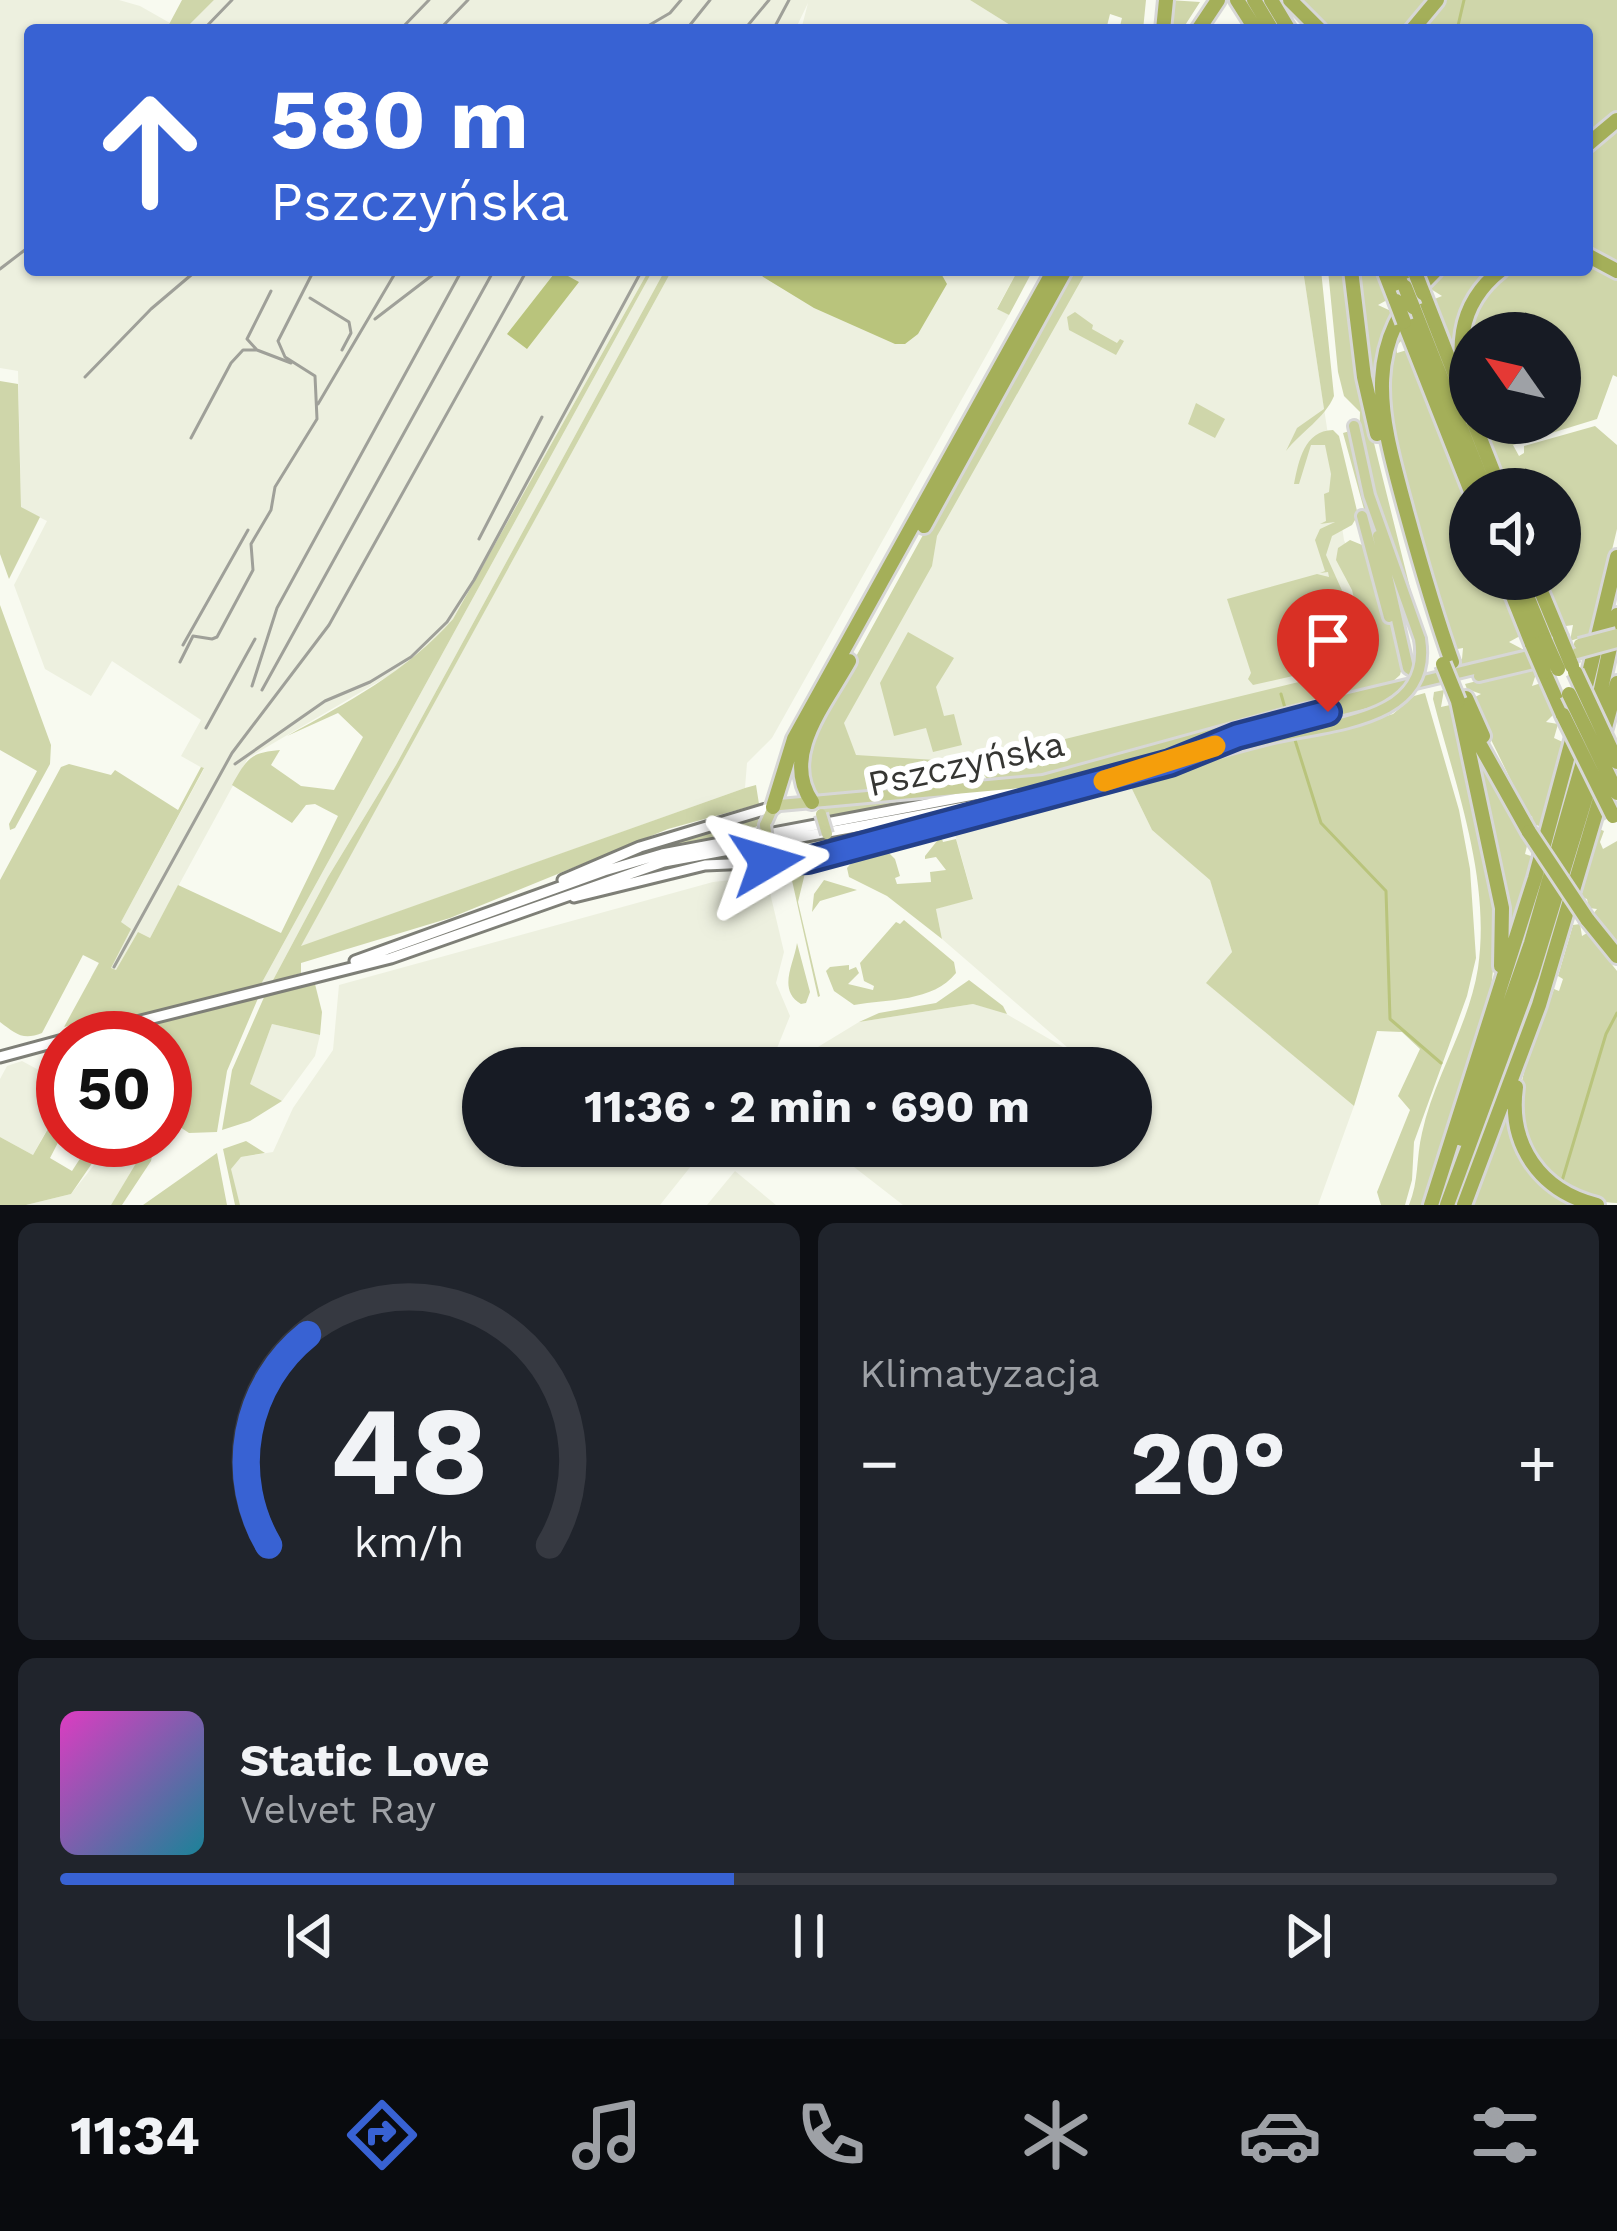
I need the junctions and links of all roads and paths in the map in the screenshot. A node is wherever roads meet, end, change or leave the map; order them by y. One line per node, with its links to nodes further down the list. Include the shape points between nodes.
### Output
1 (1289, 0): 5 (highway)
2 (1437, 0): 6 (highway)
3 (1214, 1): 4 (highway)
4 (1193, 24)
5 (1314, 24)
6 (1417, 24)
7 (1617, 120): 8 (highway)
8 (1593, 140)
9 (1051, 276): 40 (highway, via 794,739)
10 (1062, 276): 41 (highway, via 804,742 800,774)
11 (1353, 276): 30 (highway, via 1369,406)
12 (1430, 276): 30 (highway, via 1394,326 1380,398)
13 (1495, 276): 15 (highway)
14 (1408, 283): 16 (highway, bridge, via 1423,293); 18 (highway, bridge, via 1404,322); 19 (highway, bridge)
15 (1469, 312)
16 (1449, 358)
17 (1354, 426): 20 (main road)
18 (1462, 468)
19 (1477, 468)
20 (1370, 495): 30 (main road, via 1408,668 1421,677); 37 (main road, bridge, via 1420,639 1416,680 1394,706 1360,718)
21 (1362, 516): 32 (main road, via 1405,665)
22 (1617, 557): 49 (highway, via 1549,831)
23 (1520, 600): 28 (highway)
24 (1529, 600): 28 (highway)
25 (1539, 600): 28 (highway)
26 (1617, 615): 54 (highway, via 1532,943)
27 (1617, 638): 29 (main road, Pszczyńska, bridge)
28 (1546, 640): 29 (highway, bridge); 29 (highway, bridge)
29 (1567, 663): 30 (main road, Pszczyńska); 35 (main road, Pszczyńska); 36 (highway, bridge); 39 (highway, bridge, via 1569,694); 42 (highway, bridge, via 1563,715)
30 (1445, 668): 32 (main road, Pszczyńska); 33 (highway, bridge)
31 (1617, 683): 55 (highway, via 1538,957)
32 (1384, 691): 38 (main road, Pszczyńska)
33 (1462, 699): 47 (highway, bridge, via 1529,832); 49 (highway, via 1502,908)
34 (1617, 734): 52 (highway)
35 (1237, 736): 37 (main road); 45 (main road, Pszczyńska, via 981,804 664,862)
36 (1617, 762)
37 (1170, 763): 43 (main road)
38 (1043, 781): 41 (main road); 46 (main road, Pszczyńska, via 662,854)
39 (1617, 793)
40 (773, 807): 41 (main road); 44 (main road, bridge, via 765,825); 46 (main road, via 640,847)
41 (816, 808): 43 (main road, bridge, via 827,834)
42 (1615, 819)
43 (816, 857): 44 (main road)
44 (779, 862): 45 (main road, via 705,865)
45 (539, 905): 48 (main road, Pszczyńska)
46 (509, 906): 48 (main road, Pszczyńska)
47 (1617, 956)
48 (332, 971): 50 (main road, Pszczyńska)
49 (1498, 993): 54 (highway)
50 (181, 1011)
51 (36, 1047): 53 (main road)
52 (1522, 1052): 56 (highway); 57 (highway, via 1514,1103 1526,1155 1556,1188)
53 (0, 1057)
54 (1434, 1205)
55 (1447, 1205)
56 (1464, 1205)
57 (1597, 1205)

